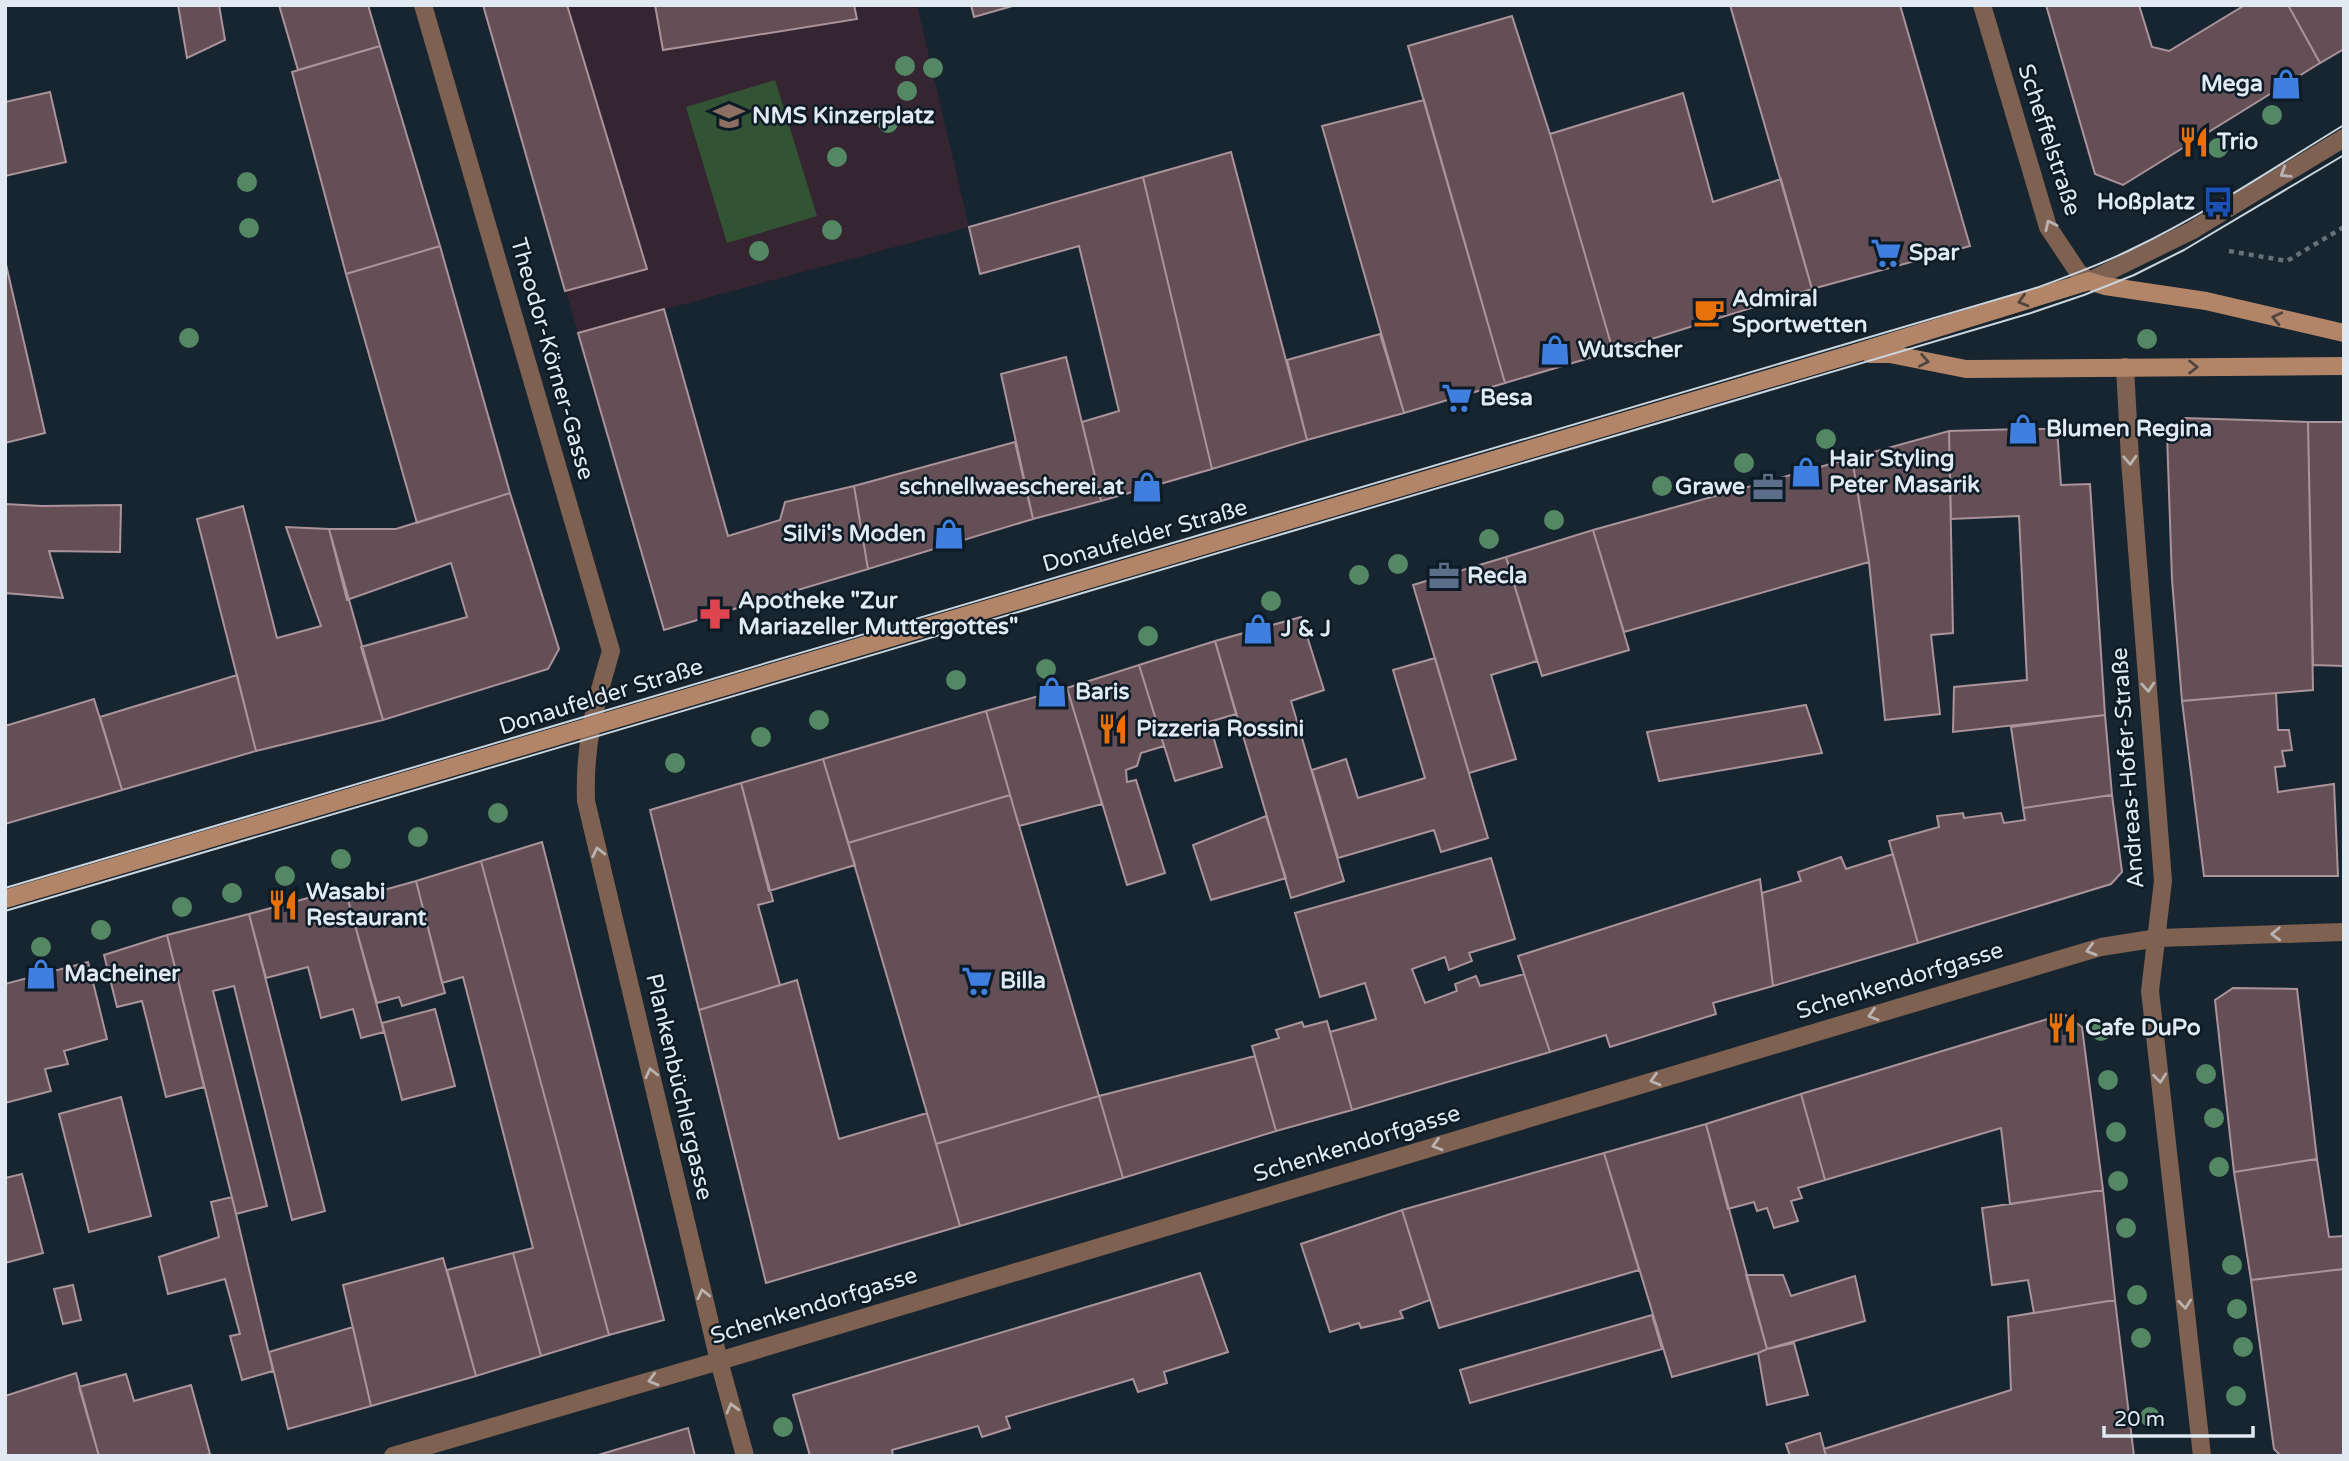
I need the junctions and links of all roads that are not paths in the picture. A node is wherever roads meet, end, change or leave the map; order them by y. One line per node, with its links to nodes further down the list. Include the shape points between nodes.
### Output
1 (423, 5): 9 (street, Theodor-Körner-Gasse, via 611,650)
2 (1982, 5): 4 (street, Scheffelstraße, one-way to 2, via 2048,227)
3 (2344, 138): 4 (street, one-way to 4, via 2191,231)
4 (2088, 281): 5 (main road, one-way to 4, via 2206,301); 6 (main road, one-way to 6)
5 (2344, 333)
6 (1856, 353): 8 (main road, one-way to 8, via 1890,354 1966,369); 9 (main road, Donaufelder Straße)
7 (2344, 366): 8 (main road, one-way to 7)
8 (2125, 367): 12 (street, Andreas-Hofer-Straße, one-way to 12, via 2163,881)
9 (590, 726): 10 (main road, Donaufelder Straße); 13 (street, Plankenbüchlergasse, one-way to 9, via 586,801)
10 (5, 899)
11 (2344, 932): 12 (street, Schenkendorfgasse, one-way to 12)
12 (2158, 938): 13 (street, Schenkendorfgasse, one-way to 13, via 2088,951); 16 (street, Andreas-Hofer-Straße, one-way to 16, via 2150,991)
13 (719, 1361): 14 (street, Schenkendorfgasse, one-way to 14); 15 (street, Plankenbüchlergasse, one-way to 13)
14 (393, 1456)
15 (746, 1456)
16 (2202, 1456)

